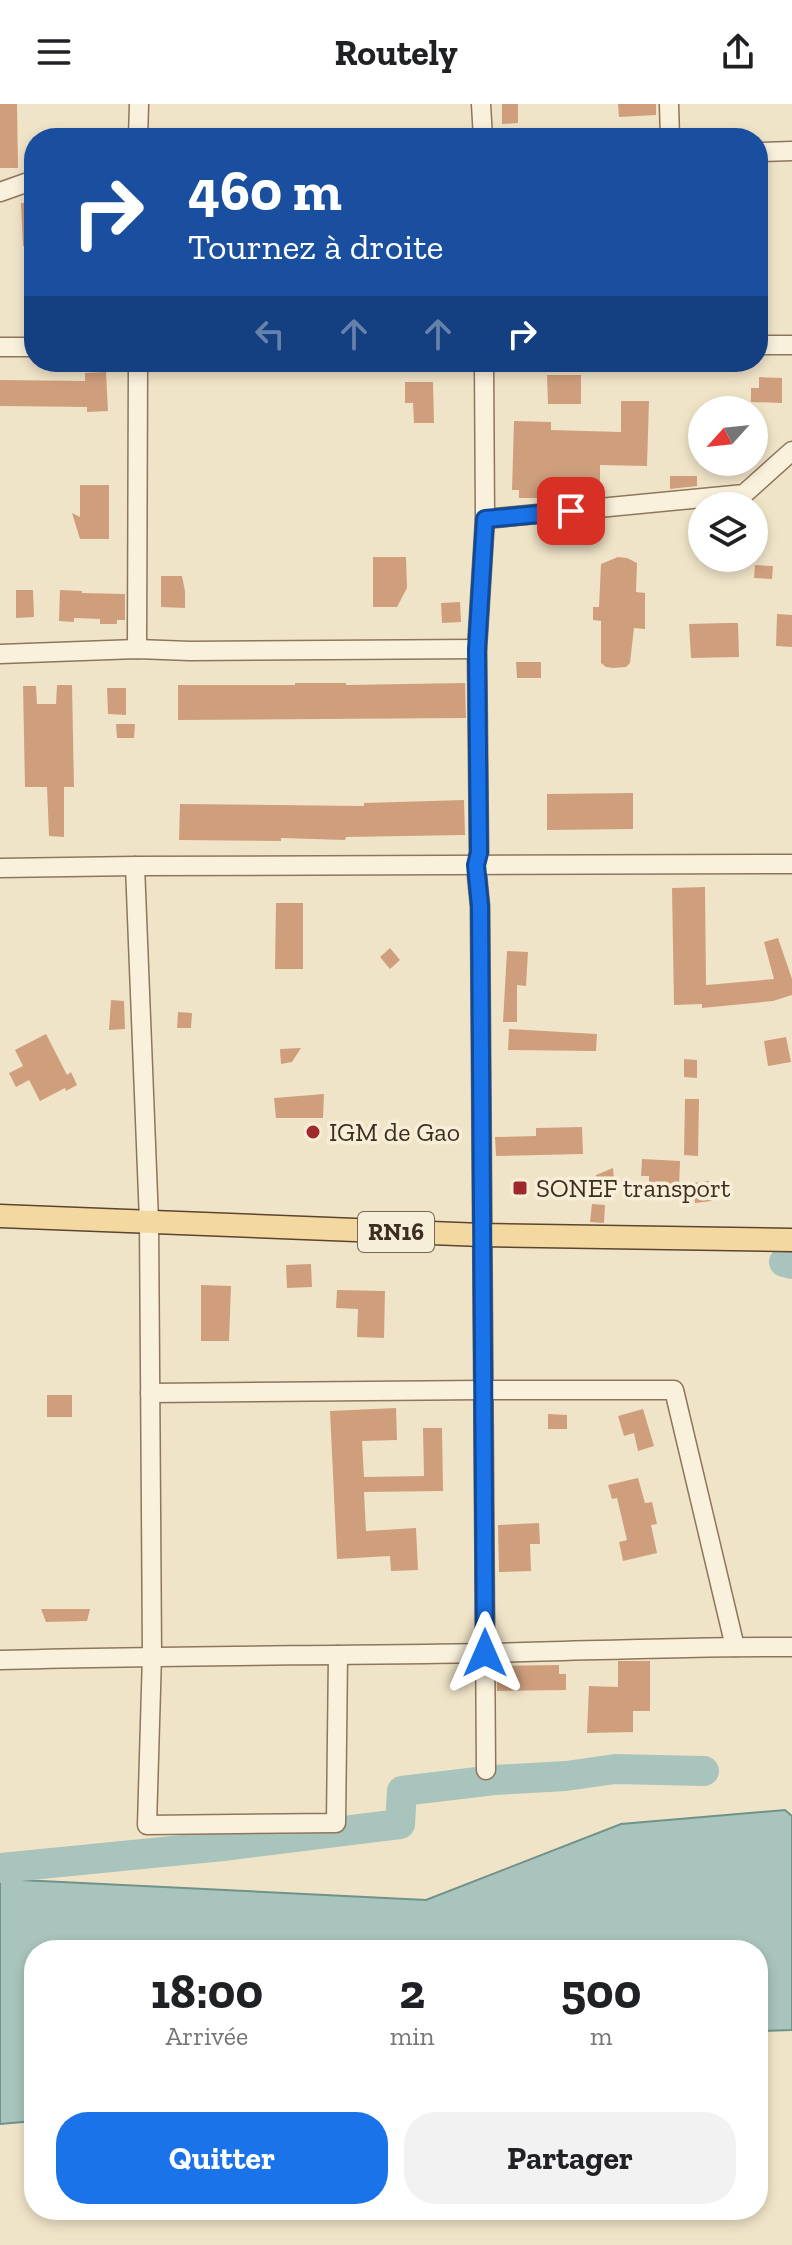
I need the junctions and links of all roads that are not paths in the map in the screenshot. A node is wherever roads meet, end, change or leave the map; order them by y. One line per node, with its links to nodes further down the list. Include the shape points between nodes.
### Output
1 (139, 104): 4 (street)
2 (481, 104): 5 (street)
3 (669, 104): 6 (street)
4 (138, 128)
5 (482, 128)
6 (670, 128)
7 (792, 151): 8 (street)
8 (768, 152)
9 (24, 184): 10 (street)
10 (0, 192)
11 (768, 345): 12 (street)
12 (792, 345)
13 (0, 347): 14 (street)
14 (24, 347)
15 (138, 372): 19 (street)
16 (484, 372): 18 (street)
17 (792, 451): 18 (street, via 744,494)
18 (485, 519): 20 (street)
19 (137, 649): 20 (street); 21 (street)
20 (477, 649): 23 (street)
21 (0, 654)
22 (792, 864): 23 (street)
23 (476, 865): 24 (street); 28 (street)
24 (135, 866): 25 (street); 27 (street)
25 (0, 868)
26 (0, 1216): 27 (main road, RN16)
27 (149, 1221): 28 (main road, RN16); 31 (street)
28 (482, 1235): 29 (main road, RN16); 30 (street)
29 (792, 1240)
30 (483, 1390): 31 (street); 32 (street, via 674,1390); 34 (street)
31 (150, 1393): 35 (street)
32 (735, 1647): 33 (street); 34 (street)
33 (792, 1647)
34 (485, 1653): 36 (street); 38 (street)
35 (152, 1655): 36 (street); 36 (street, via 147,1825 336,1823); 37 (street)
36 (338, 1655)
37 (0, 1660)
38 (486, 1770)

